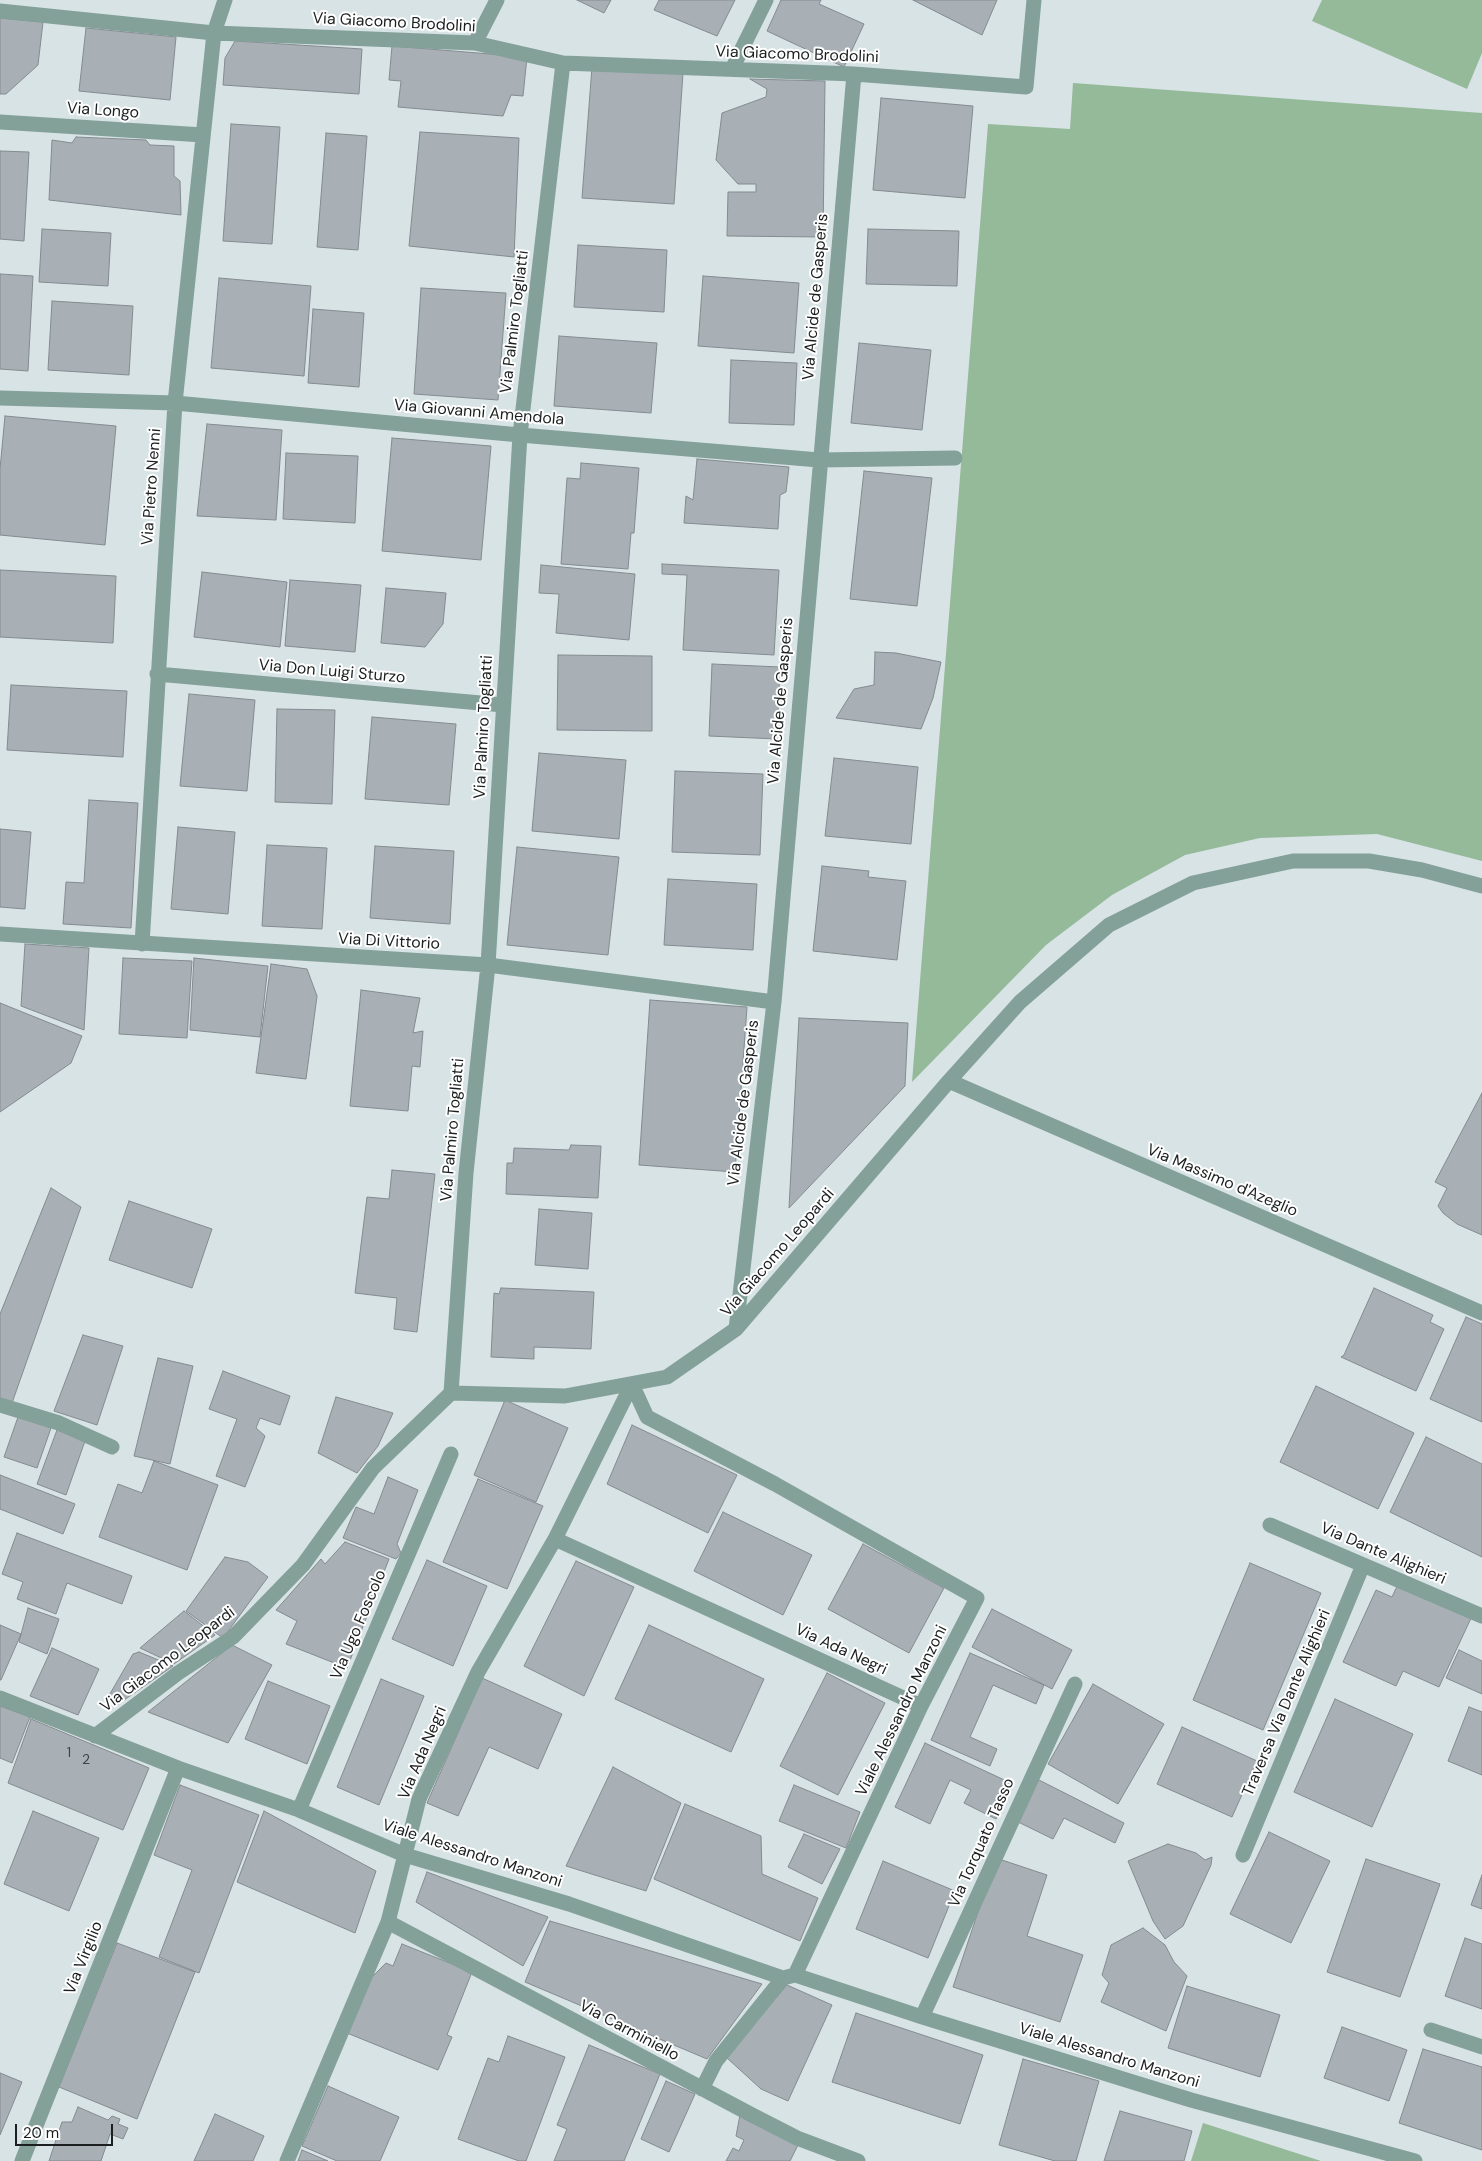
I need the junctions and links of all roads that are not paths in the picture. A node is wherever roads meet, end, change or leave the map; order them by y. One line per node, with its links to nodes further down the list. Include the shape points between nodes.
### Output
1 (226, 0): 6 (street, Via Pietro Nenni)
2 (497, 0): 7 (street)
3 (766, 0): 9 (street)
4 (1034, 0): 10 (street, Via Giacomo Brodolini, via 1026,87)
5 (0, 10): 6 (street, Via Giacomo Brodolini)
6 (214, 34): 7 (street, Via Giacomo Brodolini); 12 (street, Via Pietro Nenni)
7 (475, 43): 8 (street, Via Giacomo Brodolini)
8 (563, 63): 9 (street, Via Giacomo Brodolini); 15 (street, Via Palmiro Togliatti)
9 (732, 70): 10 (street, Via Giacomo Brodolini)
10 (854, 74): 17 (street, Via Alcide de Gasperis)
11 (0, 122): 12 (street, Via Longo)
12 (204, 135): 14 (street, Via Pietro Nenni)
13 (0, 398): 14 (street, Via Giovanni Amendola)
14 (175, 403): 15 (street, Via Giovanni Amendola); 18 (street, Via Pietro Nenni)
15 (520, 435): 17 (street, Via Giovanni Amendola); 19 (street, Via Palmiro Togliatti)
16 (955, 458): 17 (street, Via Giovanni Amendola)
17 (819, 460): 24 (street, Via Alcide de Gasperis)
18 (157, 674): 19 (street, Via Don Luigi Sturzo); 22 (street, Via Pietro Nenni)
19 (503, 705): 23 (street, Via Palmiro Togliatti)
20 (1482, 886): 25 (street, Via Giacomo Leopardi, via 1422,870 1369,861 1293,861 1193,883 1109,925 1020,1002)
21 (0, 934): 22 (street, Via Di Vittorio)
22 (142, 944): 23 (street, Via Di Vittorio)
23 (488, 965): 24 (street, Via Di Vittorio); 29 (street, Via Palmiro Togliatti, via 466,1173)
24 (774, 1002): 27 (street, Via Alcide de Gasperis)
25 (949, 1081): 26 (street, Via Massimo d'Azeglio); 27 (street, Via Giacomo Leopardi)
26 (1482, 1313)
27 (736, 1330): 28 (street, Via Giacomo Leopardi, via 667,1377)
28 (632, 1384): 29 (street, Via Giacomo Leopardi, via 565,1396); 34 (street, Via Ada Negri); 39 (street, Viale Alessandro Manzoni, via 647,1418 775,1484 977,1598)
29 (451, 1393): 40 (street, Via Giacomo Leopardi, via 373,1468 304,1565 233,1636)
30 (0, 1406): 31 (street, via 59,1423)
31 (112, 1447)
32 (451, 1454): 42 (street, Via Ugo Foscolo)
33 (1270, 1525): 35 (street, Via Dante Alighieri)
34 (555, 1539): 39 (street, Via Ada Negri); 43 (street, Via Ada Negri, via 478,1672 419,1799)
35 (1363, 1565): 36 (street, Via Dante Alighieri); 44 (street, Traversa Via Dante Alighieri)
36 (1482, 1616)
37 (1074, 1684): 47 (street, Via Torquato Tasso)
38 (0, 1698): 40 (street, Viale Alessandro Manzoni)
39 (921, 1706): 46 (street, Viale Alessandro Manzoni)
40 (95, 1736): 41 (street, Viale Alessandro Manzoni)
41 (178, 1768): 42 (street, Viale Alessandro Manzoni); 51 (street, Via Virgilio)
42 (299, 1810): 43 (street, Viale Alessandro Manzoni)
43 (405, 1855): 45 (street, Via Ada Negri); 46 (street, Viale Alessandro Manzoni, via 569,1904)
44 (1243, 1855)
45 (388, 1922): 50 (street, Via Carminiello); 52 (street, Via Ada Negri)
46 (789, 1976): 47 (street, Viale Alessandro Manzoni); 50 (street, Viale Alessandro Manzoni, via 716,2061)
47 (922, 2017): 54 (street, Viale Alessandro Manzoni, via 1191,2100)
48 (1431, 2030): 49 (street)
49 (1482, 2047)
50 (702, 2089): 53 (street, Via Carminiello, via 797,2138)
51 (22, 2161)
52 (287, 2161)
53 (858, 2161)
54 (1415, 2161)

